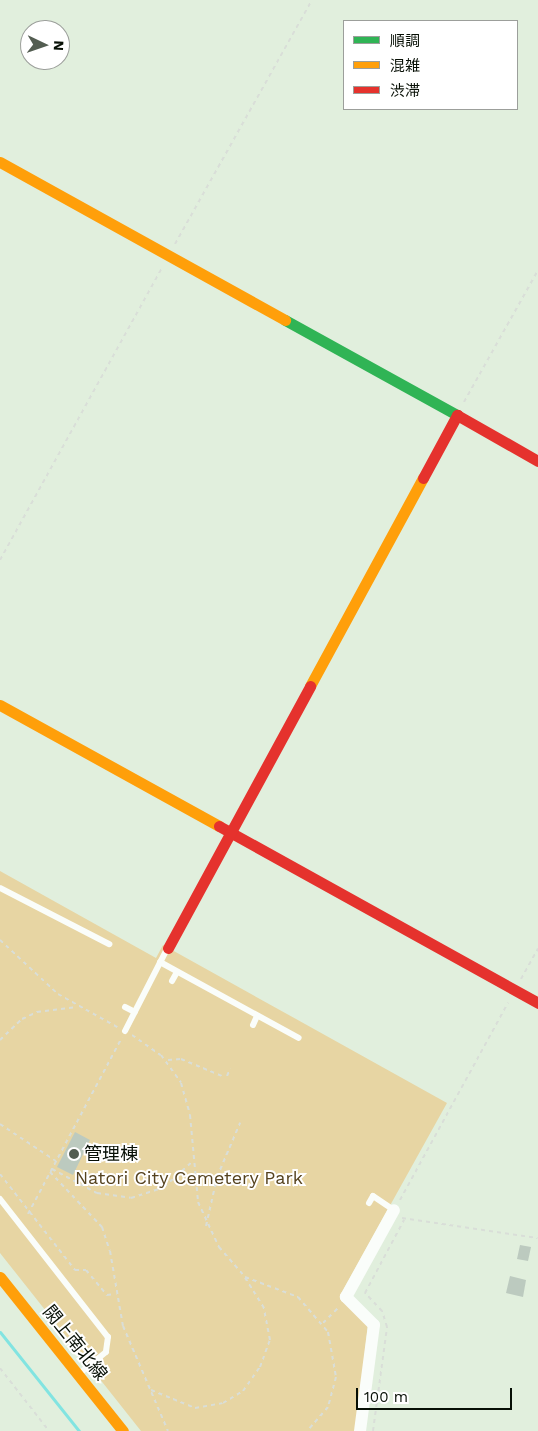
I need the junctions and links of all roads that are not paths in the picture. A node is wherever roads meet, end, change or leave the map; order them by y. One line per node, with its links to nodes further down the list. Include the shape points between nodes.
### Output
1 (0, 162): 2 (street)
2 (457, 415): 3 (street); 5 (street)
3 (538, 460)
4 (0, 706): 5 (street)
5 (228, 832): 8 (street); 12 (street)
6 (0, 888): 7 (lane)
7 (108, 944)
8 (168, 948): 9 (lane)
9 (160, 962): 10 (lane); 14 (lane)
10 (177, 972): 11 (lane); 15 (lane)
11 (172, 981)
12 (538, 1004)
13 (125, 1007): 14 (lane)
14 (135, 1012): 17 (lane)
15 (257, 1016): 16 (lane); 18 (lane)
16 (253, 1025)
17 (125, 1031)
18 (299, 1038)
19 (0, 1199): 23 (lane, via 108,1337 106,1352)
20 (369, 1202): 21 (lane, via 373,1196)
21 (394, 1210): 25 (street, via 346,1297 374,1325)
22 (0, 1278): 23 (street, 閖上南北線)
23 (78, 1374): 24 (street, 閖上南北線)
24 (123, 1431)
25 (360, 1431)

